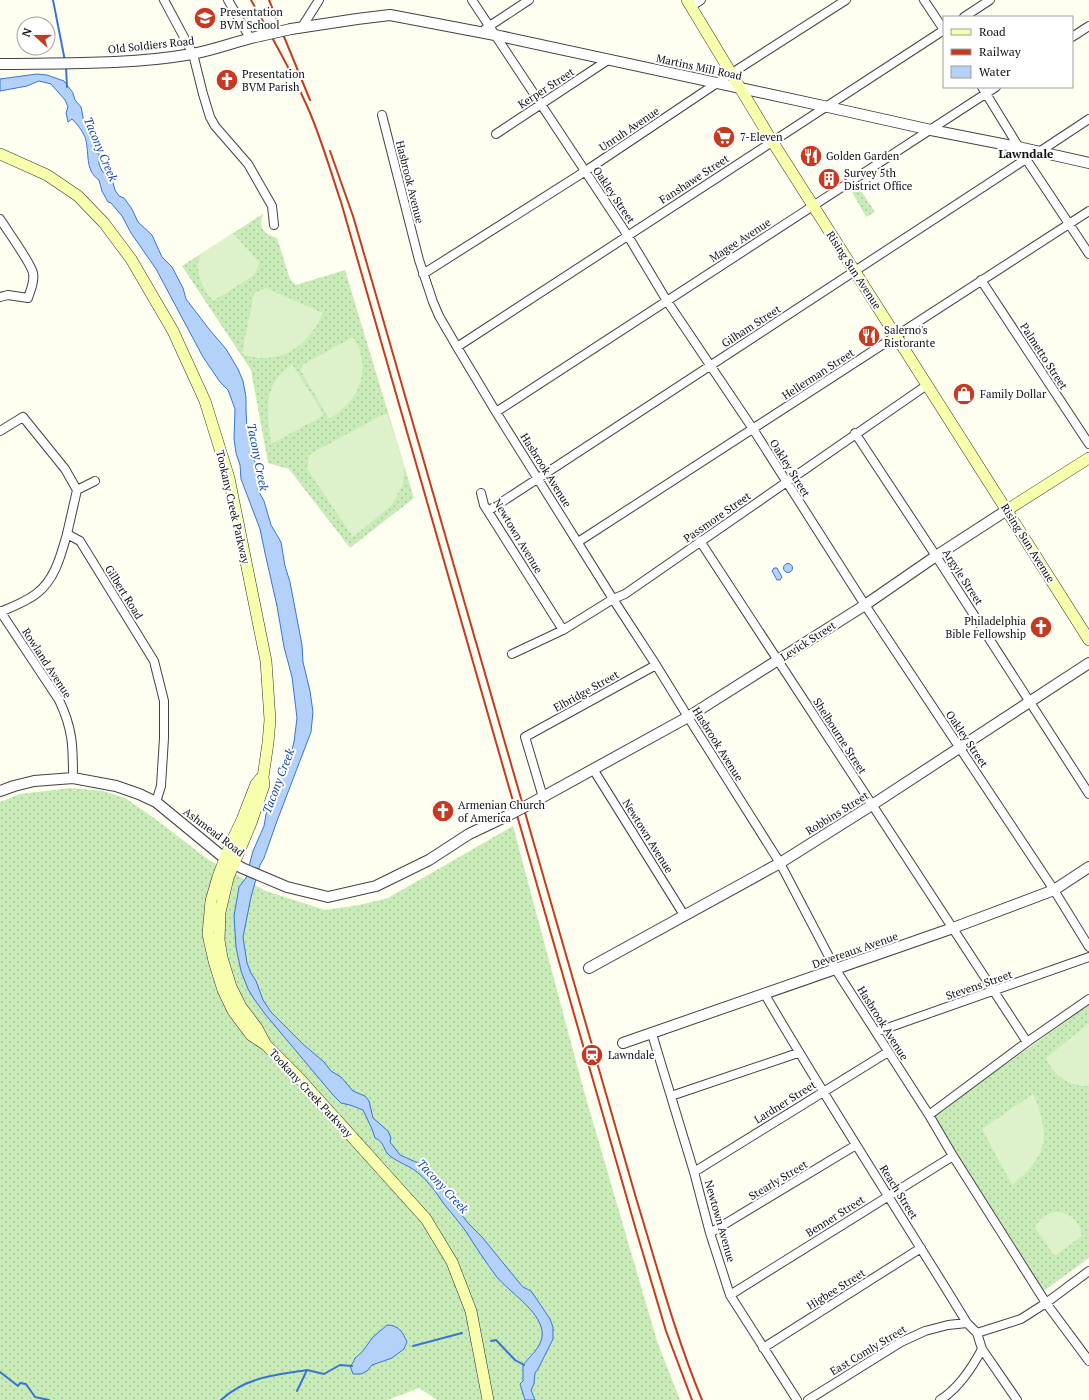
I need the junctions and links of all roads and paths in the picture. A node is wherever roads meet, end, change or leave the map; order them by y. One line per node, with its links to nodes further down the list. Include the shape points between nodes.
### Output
1 (164, 0): 21 (street)
2 (228, 0): 20 (street)
3 (319, 0): 14 (street)
4 (472, 0): 12 (street, Oakley Street)
5 (529, 0): 12 (street)
6 (702, 0): 10 (street)
7 (846, 0): 24 (street, Unruh Avenue)
8 (924, 0): 15 (street)
9 (990, 0): 11 (street)
10 (689, 3): 24 (main road, Rising Sun Avenue)
11 (966, 16)
12 (489, 26): 17 (street); 18 (street, Oakley Street)
13 (1089, 26): 19 (street)
14 (302, 27): 17 (street, Martins Mill Road, via 390,15); 20 (street, Old Soldiers Road, bridge)
15 (943, 28)
16 (943, 31): 29 (street, Fanshawe Street)
17 (479, 32): 18 (street, Martins Mill Road)
18 (495, 35): 22 (street, Martins Mill Road); 28 (street, Oakley Street)
19 (1073, 37)
20 (250, 38): 21 (street, Old Soldiers Road)
21 (193, 54): 23 (street, Old Soldiers Road, via 75,64); 45 (street, via 210,117 248,164 272,206)
22 (608, 60): 25 (street, Martins Mill Road); 28 (street, Kerper Street)
23 (0, 64)
24 (732, 73): 25 (street, Unruh Avenue); 26 (main road, Rising Sun Avenue)
25 (716, 84): 26 (street, Martins Mill Road); 40 (street, Unruh Avenue)
26 (741, 89): 29 (street, Martins Mill Road); 34 (main road, Rising Sun Avenue)
27 (984, 90): 32 (street, Magee Avenue); 35 (street)
28 (542, 105): 33 (street, Kerper Street); 40 (street, Oakley Street)
29 (828, 106): 32 (street, Martins Mill Road); 34 (street, Fanshawe Street)
30 (382, 115): 49 (street, Hasbrook Avenue)
31 (1089, 119): 36 (street)
32 (931, 130): 35 (street, Martins Mill Road); 41 (street, Magee Avenue)
33 (496, 134)
34 (772, 141): 41 (main road, Rising Sun Avenue); 46 (street, Fanshawe Street)
35 (1018, 147): 36 (street, Martins Mill Road); 38 (street)
36 (1039, 152): 39 (street, Martins Mill Road)
37 (0, 154): 94 (main road, Tookany Creek Parkway, via 47,175 78,196 104,223 131,259 173,331 205,401 229,478 266,660 269,700 270,721 263,777 256,784)
38 (1026, 159): 44 (street); 48 (street, Gilham Street)
39 (1089, 163)
40 (584, 172): 46 (street, Oakley Street); 49 (street, Unruh Avenue)
41 (813, 205): 48 (main road, Rising Sun Avenue); 52 (street, Magee Avenue)
42 (1089, 211): 44 (street, Hellerman Street)
43 (0, 219): 51 (street, via 33,272 28,298 8,295)
44 (1070, 224): 47 (street); 50 (street, Hellerman Street)
45 (274, 225)
46 (628, 236): 52 (street, Oakley Street); 54 (street, Fanshawe Street)
47 (1089, 254)
48 (855, 271): 53 (main road, Rising Sun Avenue); 55 (street, Gilham Street)
49 (423, 274): 54 (street, Hasbrook Avenue, via 439,316)
50 (981, 280): 53 (street, Hellerman Street); 61 (street, Palmetto Street)
51 (0, 297)
52 (667, 301): 55 (street, Oakley Street); 57 (street, Magee Avenue)
53 (896, 335): 56 (main road, Rising Sun Avenue); 58 (street, Hellerman Street)
54 (456, 347): 57 (street, Hasbrook Avenue)
55 (710, 365): 58 (street, Oakley Street); 63 (street, Gilham Street)
56 (927, 385): 60 (street, Passmore Street); 68 (main road, Rising Sun Avenue)
57 (496, 412): 63 (street, Hasbrook Avenue)
58 (753, 429): 65 (street, Oakley Street); 72 (street, Hellerman Street)
59 (0, 431): 66 (street, via 23,417 65,469)
60 (856, 434): 65 (street, Passmore Street); 73 (street, Argyle Street)
61 (1089, 444)
62 (1089, 458): 68 (main road, Levick Street)
63 (538, 478): 69 (street, Gilham Street); 72 (street, Hasbrook Avenue)
64 (95, 481): 66 (street)
65 (785, 482): 71 (street, Passmore Street); 75 (street, Oakley Street)
66 (77, 490): 70 (street)
67 (481, 493): 69 (street, Newtown Avenue)
68 (1007, 510): 73 (street, Levick Street); 78 (main road, Rising Sun Avenue)
69 (488, 511): 77 (street, Newtown Avenue)
70 (67, 534): 76 (street, via 57,565 48,582 36,594); 91 (street, Gilbert Road, via 80,541 154,661 164,701 161,786)
71 (700, 541): 74 (street, Passmore Street, via 625,594); 80 (street, Shelbourne Street)
72 (578, 542): 74 (street, Hasbrook Avenue)
73 (936, 556): 75 (street, Levick Street); 83 (street, Argyle Street)
74 (613, 599): 77 (street, Passmore Street); 82 (street, Hasbrook Avenue)
75 (865, 605): 80 (street, Levick Street); 85 (street, Oakley Street)
76 (0, 611): 87 (street, Rowland Avenue, via 59,700 66,715 73,748)
77 (563, 630): 79 (street, Passmore Street)
78 (1089, 640)
79 (512, 654)
80 (777, 661): 84 (street, Levick Street); 92 (street, Shelbourne Street)
81 (1089, 663): 83 (street, Robbins Street)
82 (656, 665): 84 (street, Hasbrook Avenue); 90 (street, Elbridge Street, via 525,737)
83 (1029, 701): 85 (street, Robbins Street); 89 (street, Argyle Street)
84 (688, 717): 86 (street, Levick Street); 95 (street, Hasbrook Avenue)
85 (960, 747): 92 (street, Robbins Street); 97 (street, Oakley Street)
86 (593, 769): 90 (street, Levick Street); 98 (street, Newtown Avenue)
87 (72, 778): 88 (street, Ashmead Road, via 34,781); 91 (street, Ashmead Road, via 116,786)
88 (0, 791)
89 (1089, 794)
90 (543, 797): 93 (street, Levick Street, bridge)
91 (156, 802): 94 (street, Ashmead Road)
92 (872, 805): 95 (street, Robbins Street); 99 (street, Shelbourne Street)
93 (518, 810): 94 (street, Ashmead Road, bridge, via 469,834 430,860 369,889 328,897 287,887)
94 (234, 863): 111 (main road, Tookany Creek Parkway, via 220,912 219,940 222,958 231,987 241,1007); 111 (main road, Tookany Creek Parkway, via 218,877 211,901 208,934 223,990 233,1011 252,1035)
95 (780, 863): 98 (street, Robbins Street); 103 (street, Hasbrook Avenue)
96 (1089, 867): 97 (street, Devereaux Avenue)
97 (1054, 890): 99 (street, Devereaux Avenue); 100 (street, Oakley Street)
98 (684, 915): 102 (street, Robbins Street)
99 (954, 928): 103 (street, Devereaux Avenue); 104 (street, Shelbourne Street)
100 (1089, 947)
101 (1089, 957): 104 (street, Stevens Street)
102 (589, 968)
103 (836, 970): 105 (street, Devereaux Avenue); 107 (street, Hasbrook Avenue)
104 (994, 991): 107 (street, Stevens Street); 109 (street, Shelbourne Street)
105 (764, 993): 108 (street, Devereaux Avenue); 112 (street, Reach Street)
106 (1089, 999): 109 (street)
107 (876, 1032): 113 (street, Hasbrook Avenue)
108 (652, 1034): 110 (street, Devereaux Avenue); 115 (street, Newtown Avenue)
109 (1027, 1042): 116 (street)
110 (623, 1043)
111 (266, 1045): 131 (main road, Tookany Creek Parkway, via 426,1219 452,1262 471,1311)
112 (798, 1052): 114 (street, Reach Street); 115 (street)
113 (888, 1052): 114 (street, Lardner Street); 116 (street, Hasbrook Avenue)
114 (823, 1091): 117 (street, Reach Street); 119 (street, Lardner Street)
115 (671, 1096): 119 (street, Newtown Avenue)
116 (929, 1116): 118 (street, Hasbrook Avenue)
117 (856, 1145): 120 (street, Reach Street); 121 (street, Stearly Street)
118 (952, 1156): 120 (street, Benner Street); 125 (street, Hasbrook Avenue)
119 (694, 1172): 121 (street, Newtown Avenue)
120 (888, 1196): 122 (street, Reach Street); 124 (street, Benner Street)
121 (710, 1234): 124 (street, Newtown Avenue)
122 (921, 1248): 126 (street, Reach Street); 128 (street, Higbee Street)
123 (1089, 1271): 125 (street)
124 (730, 1295): 128 (street, Newtown Avenue)
125 (1046, 1303): 127 (street, via 1021,1319); 130 (street, Hasbrook Avenue)
126 (966, 1323): 127 (street, Reach Street); 133 (street, East Comly Street, via 925,1331 901,1342)
127 (976, 1333): 129 (street, Reach Street)
128 (763, 1348): 132 (street, Newtown Avenue)
129 (982, 1350): 134 (street, via 964,1378); 135 (street, Reach Street)
130 (1089, 1361)
131 (488, 1400)
132 (797, 1400)
133 (808, 1400)
134 (942, 1400)
135 (1017, 1400)

